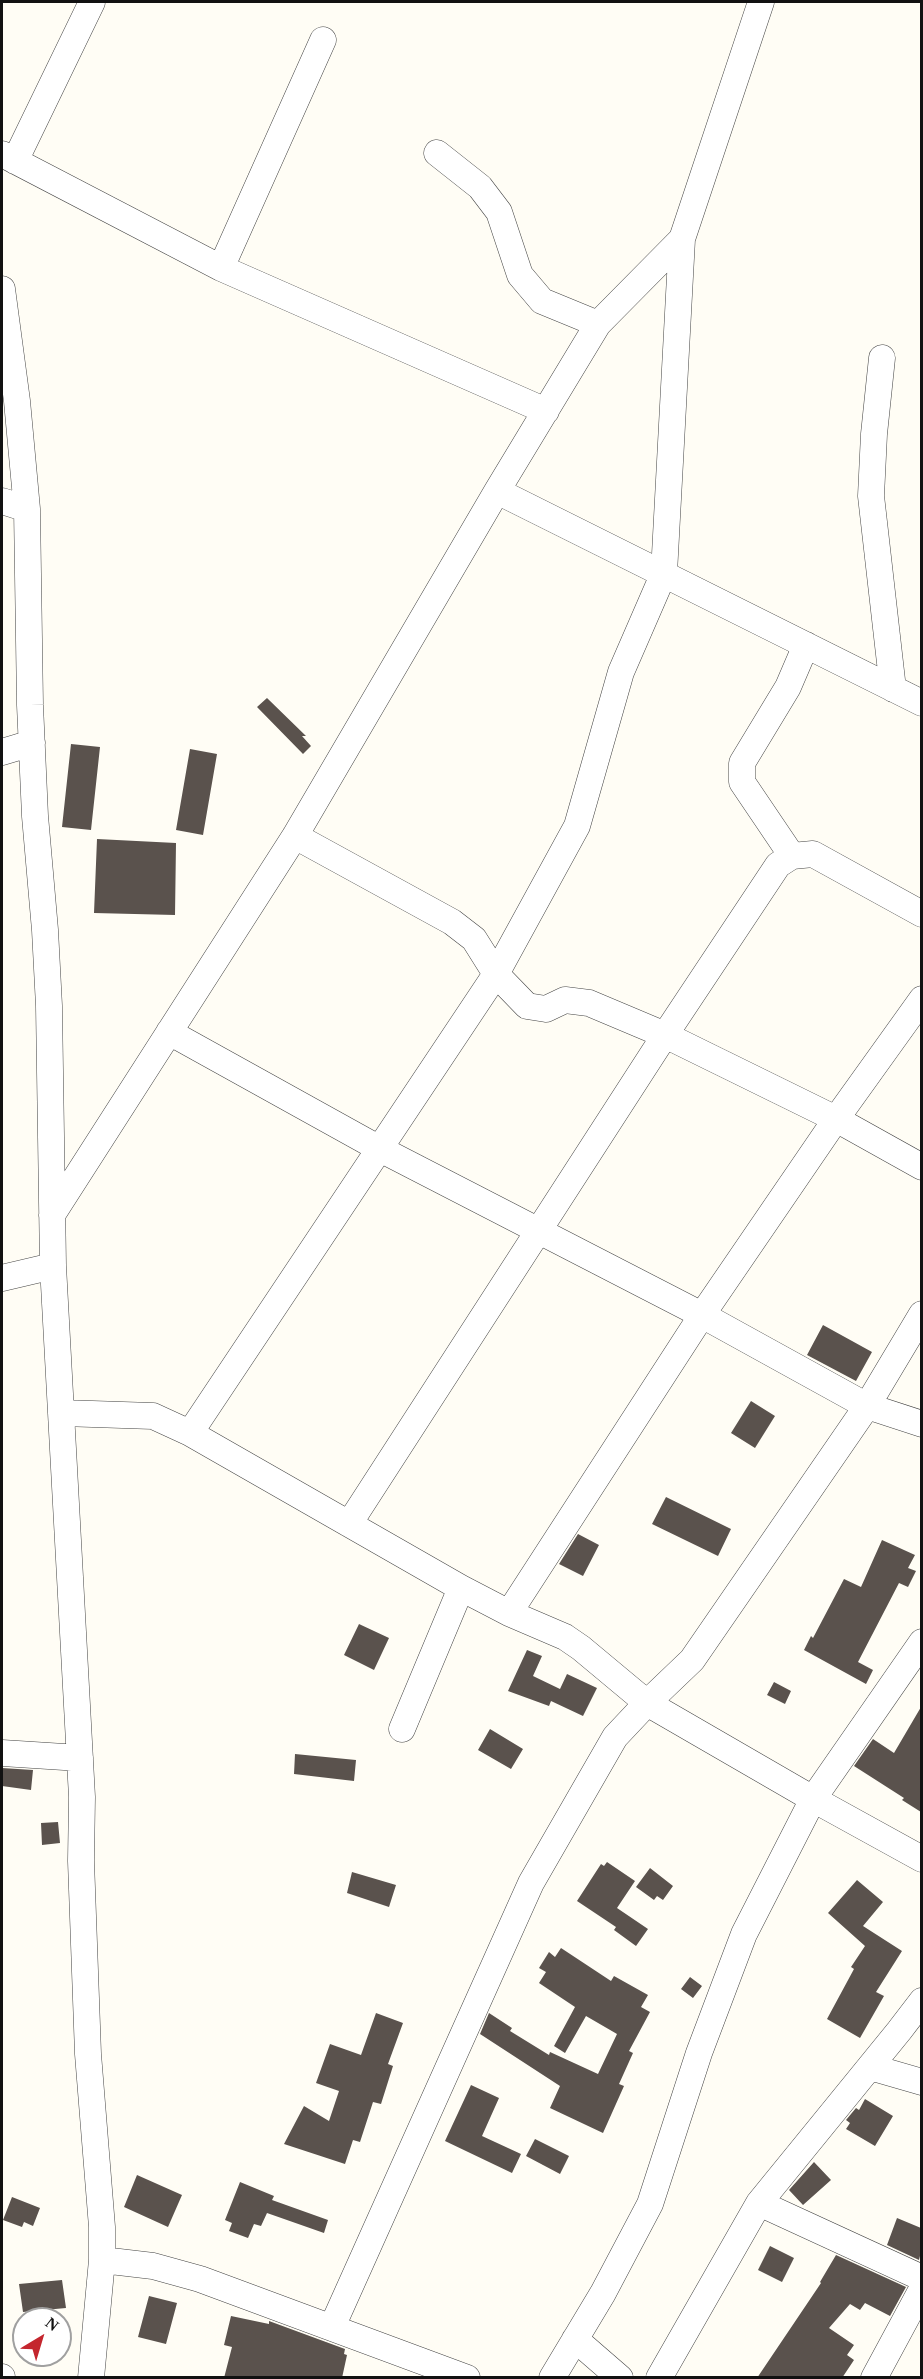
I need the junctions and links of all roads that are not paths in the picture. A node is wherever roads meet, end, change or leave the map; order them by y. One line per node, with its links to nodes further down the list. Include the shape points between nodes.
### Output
1 (92, 2): 5 (street)
2 (761, 2): 6 (street)
3 (323, 40): 7 (street)
4 (437, 153): 9 (street, via 480,187 499,212 520,275 542,301)
5 (8, 157): 7 (street)
6 (682, 239): 9 (street); 15 (street)
7 (221, 268): 11 (street)
8 (2, 289): 14 (street)
9 (598, 324): 11 (street)
10 (882, 358): 17 (street, via 871,496)
11 (546, 411): 12 (street)
12 (497, 491): 15 (street); 21 (street)
13 (2, 501): 14 (street)
14 (27, 508): 19 (street)
15 (664, 573): 16 (street); 24 (street, via 621,672 577,826)
16 (806, 645): 17 (street); 22 (street, via 788,687 742,763 742,782)
17 (894, 689): 18 (street)
18 (921, 703)
19 (32, 743): 20 (street); 31 (street, via 49,1006)
20 (2, 752)
21 (295, 836): 24 (street, via 452,922 474,939); 26 (street)
22 (792, 856): 23 (street, via 813,854); 27 (street, via 778,865)
23 (921, 914)
24 (496, 974): 27 (street, via 527,1006 546,1009 565,1000 589,1003); 29 (street)
25 (921, 999): 28 (street)
26 (169, 1032): 29 (street); 31 (street)
27 (665, 1035): 28 (street); 32 (street)
28 (836, 1119): 30 (street); 36 (street)
29 (380, 1149): 32 (street); 40 (street)
30 (921, 1167)
31 (52, 1215): 33 (street)
32 (538, 1231): 36 (street); 41 (street)
33 (53, 1266): 34 (street); 38 (street)
34 (2, 1278)
35 (921, 1314): 37 (street)
36 (702, 1316): 37 (street); 43 (street)
37 (867, 1406): 39 (street); 45 (street, via 692,1660)
38 (62, 1413): 40 (street, via 153,1416); 48 (street)
39 (921, 1424)
40 (190, 1433): 41 (street)
41 (349, 1524): 42 (street)
42 (462, 1588): 43 (street); 46 (street)
43 (509, 1613): 45 (street, via 565,1637)
44 (921, 1641): 49 (street)
45 (647, 1703): 49 (street); 58 (street, via 615,1737 531,1883)
46 (402, 1729)
47 (2, 1753): 48 (street)
48 (81, 1758): 55 (street, via 88,2054)
49 (813, 1799): 50 (street); 59 (street, via 744,1934 699,2053 650,2204)
50 (921, 1858)
51 (921, 2001): 52 (street)
52 (870, 2067): 53 (street); 54 (street)
53 (921, 2082)
54 (759, 2203): 56 (street); 64 (street)
55 (102, 2260): 58 (street, via 153,2266 200,2279); 60 (street)
56 (921, 2278)
57 (921, 2289): 65 (street)
58 (332, 2327): 61 (street)
59 (575, 2339): 62 (street); 63 (street)
60 (91, 2378)
61 (467, 2378)
62 (552, 2378)
63 (620, 2378)
64 (658, 2378)
65 (874, 2378)

